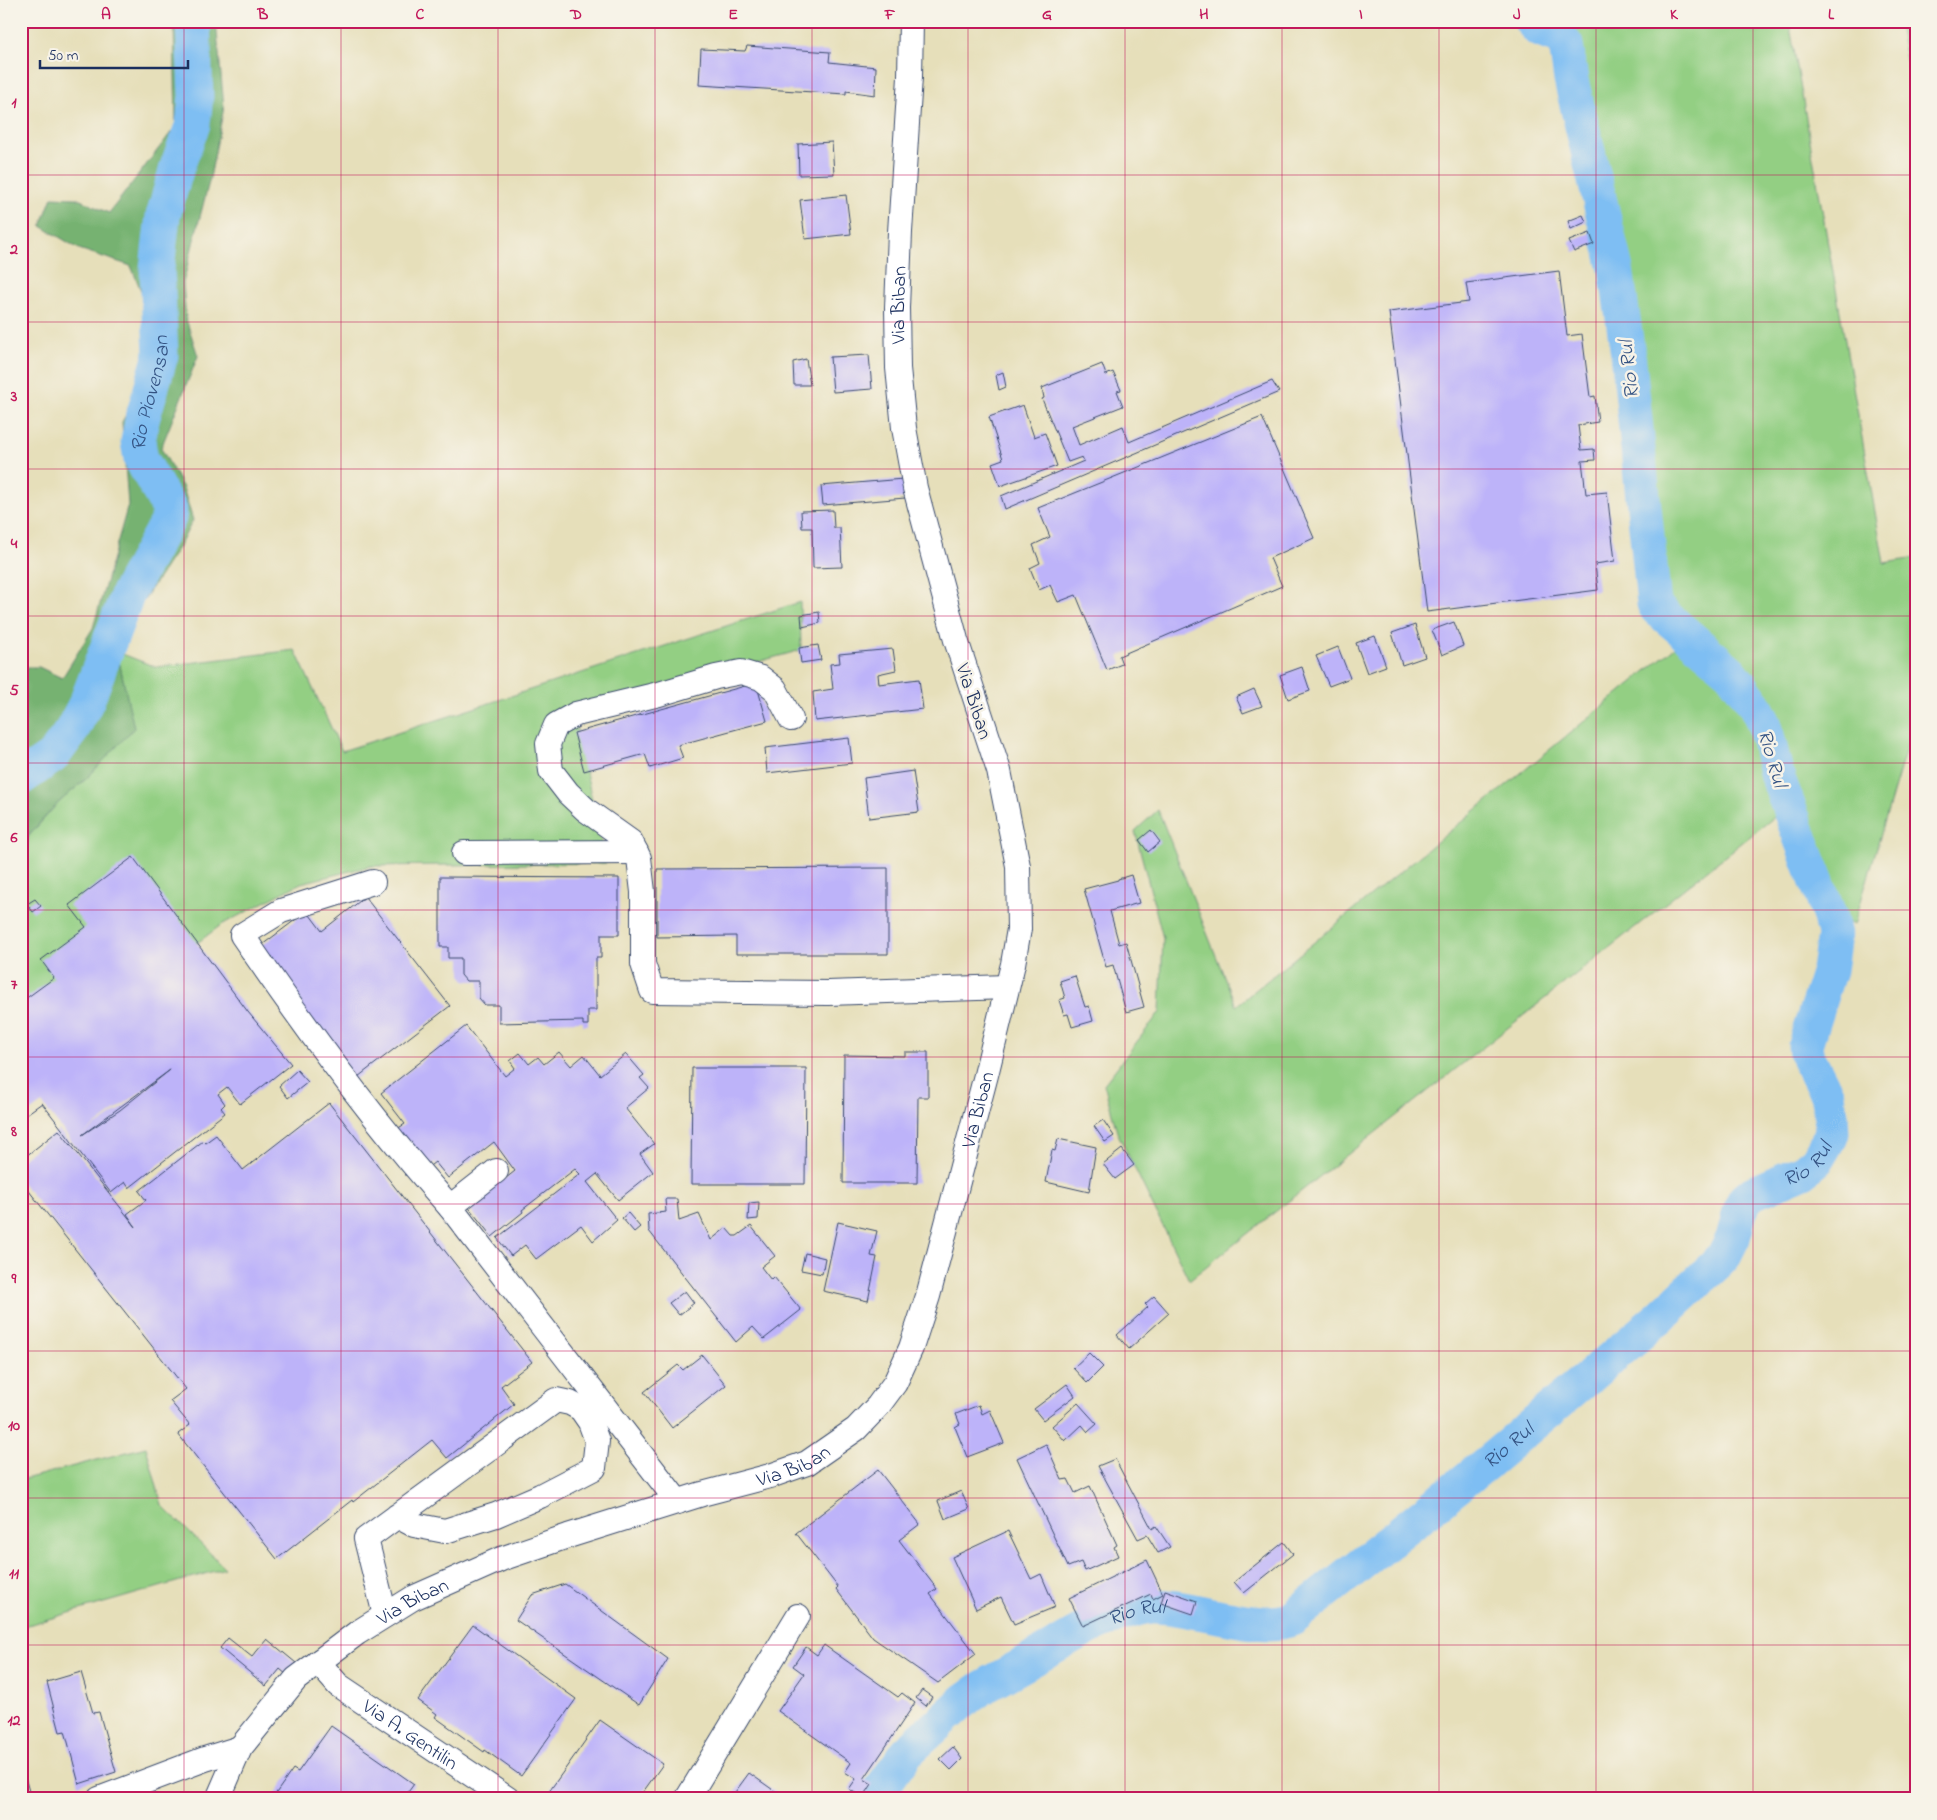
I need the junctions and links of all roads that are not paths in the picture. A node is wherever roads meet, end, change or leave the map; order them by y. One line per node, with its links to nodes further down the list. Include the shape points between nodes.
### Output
1 (911, 21): 6 (street, Via Biban, via 899,241 898,368 915,488 956,640 998,771 1018,866 1018,929)
2 (791, 719): 3 (street, via 774,689 761,678 741,672 576,714 556,725 548,744 551,770 580,805 631,842)
3 (636, 852): 4 (street); 6 (street, via 640,858 643,892 643,964 652,991 828,993)
4 (464, 853)
5 (373, 882): 8 (street, via 281,910 242,935 292,1008 390,1136)
6 (1007, 987): 9 (street, Via Biban, via 928,1296 895,1383 856,1429 807,1463)
7 (496, 1171): 8 (street)
8 (450, 1207): 9 (street)
9 (678, 1502): 11 (street, Via Biban, via 501,1559 413,1598)
10 (397, 1516): 10 (street, via 556,1400 581,1409 590,1422 598,1441 594,1468 540,1496 496,1515 445,1531 414,1525); 11 (street, via 366,1539)
11 (385, 1615): 13 (street, Via Biban)
12 (798, 1616): 18 (street)
13 (318, 1662): 14 (street, Via Biban, via 296,1679); 17 (street, Via A. Gentilin, via 338,1685)
14 (240, 1748): 15 (street, via 205,1758); 16 (street, Via Biban)
15 (99, 1799)
16 (218, 1799)
17 (508, 1799)
18 (687, 1799)

